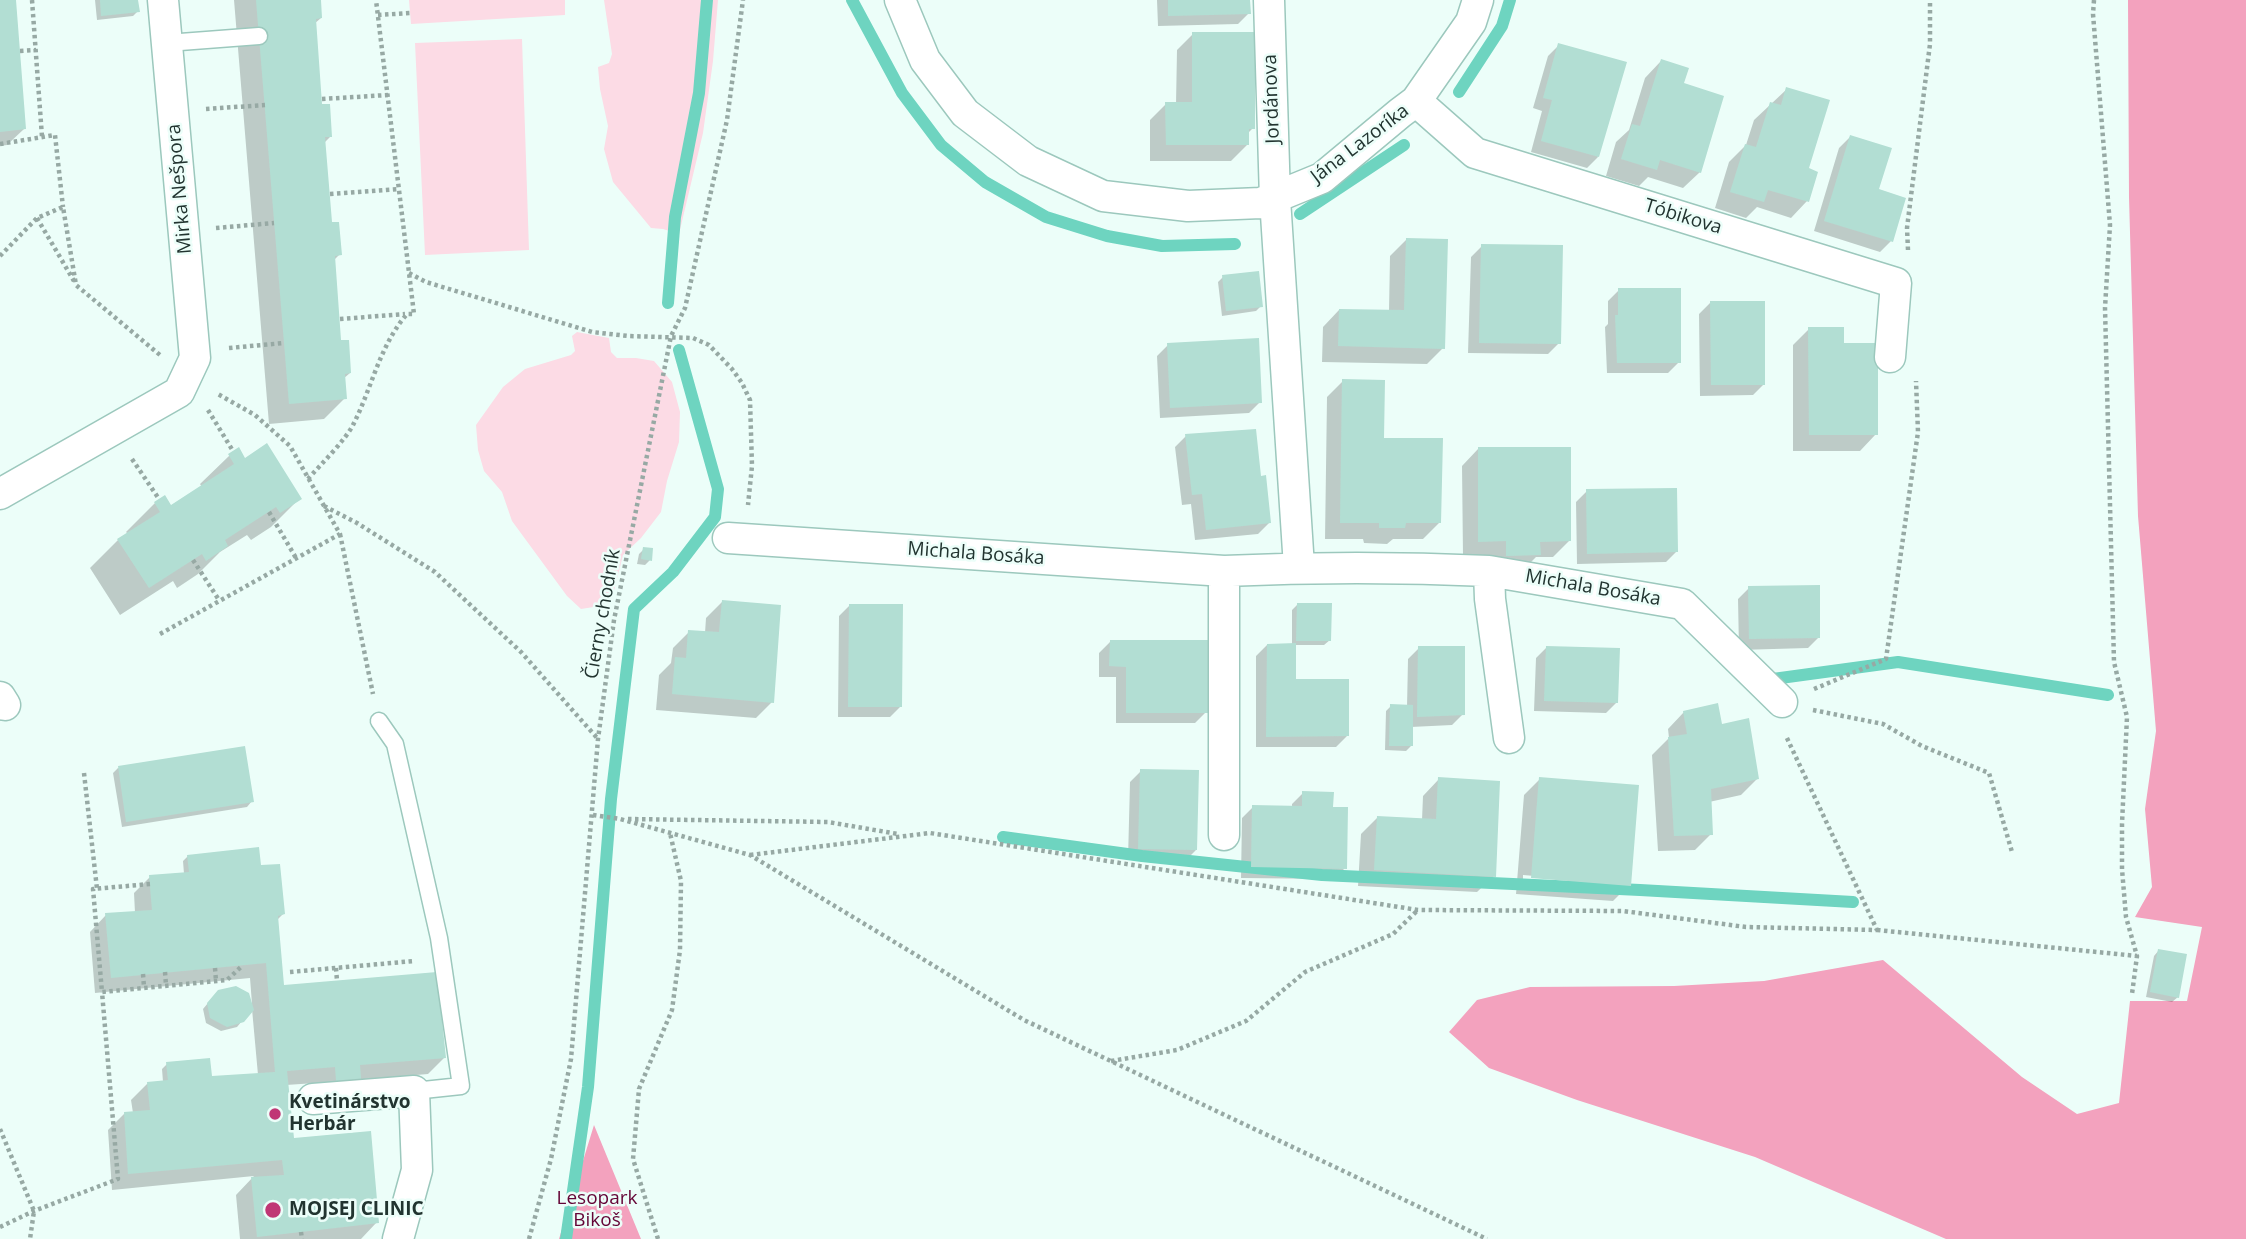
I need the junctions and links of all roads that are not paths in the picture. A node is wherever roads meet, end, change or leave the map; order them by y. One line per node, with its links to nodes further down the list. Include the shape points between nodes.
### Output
1 (163, 0): 6 (street, Mirka Nešpora)
2 (900, 0): 8 (street, Jána Lazoríka, via 925,60 965,113 1028,161 1103,196 1188,206)
3 (1269, 0): 8 (street, Jordánova)
4 (1478, 0): 7 (street, Jána Lazoríka, via 1471,22)
5 (259, 36): 6 (lane)
6 (167, 43): 10 (street, Mirka Nešpora, via 195,358 179,392)
7 (1416, 101): 8 (street, Jána Lazoríka, via 1322,178); 9 (street, Tóbikova, via 1475,153 1896,283)
8 (1275, 199): 12 (street)
9 (1890, 356)
10 (0, 494)
11 (739, 536): 13 (street, Michala Bosáka)
12 (1300, 567): 13 (street, Michala Bosáka); 14 (street, Michala Bosáka)
13 (1224, 571): 18 (street)
14 (1489, 571): 15 (street, Michala Bosáka, via 1682,604); 17 (street)
15 (1782, 702)
16 (379, 721): 19 (lane, via 395,744 442,959 461,1086)
17 (1509, 738)
18 (1224, 835)
19 (414, 1091): 20 (street); 21 (street, via 417,1170)
20 (313, 1099)
21 (398, 1239)

